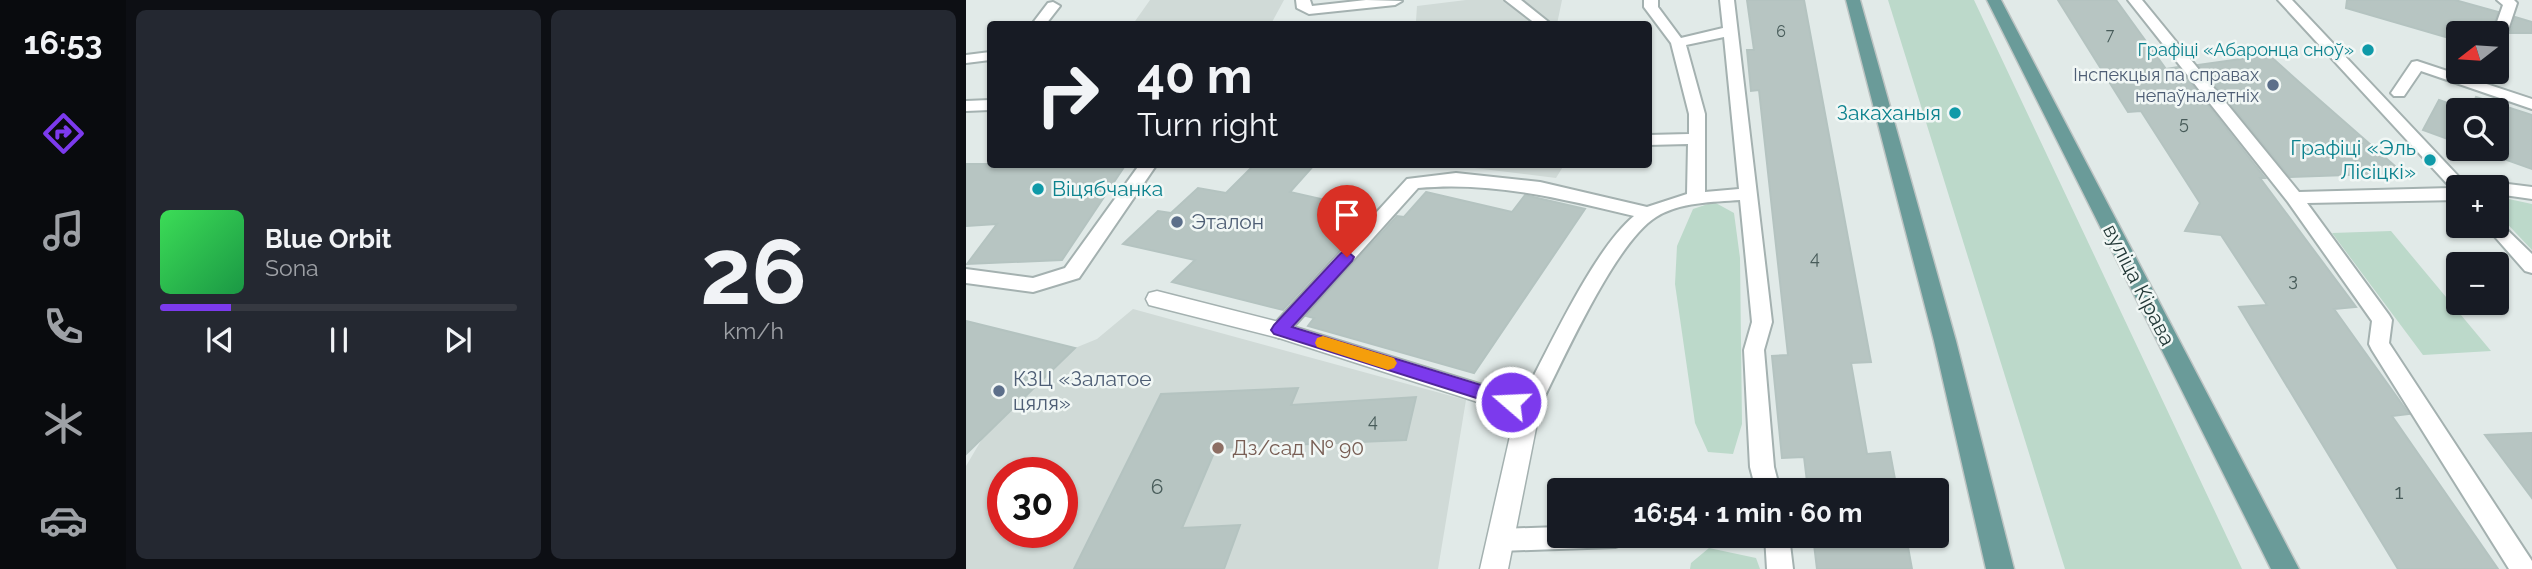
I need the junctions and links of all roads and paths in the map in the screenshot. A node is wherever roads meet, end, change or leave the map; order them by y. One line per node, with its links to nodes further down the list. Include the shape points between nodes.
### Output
1 (1303, 0): 10 (lane, via 1309,10)
2 (1512, 0): 13 (lane)
3 (1651, 0): 16 (lane, via 1651,7)
4 (1727, 0): 15 (lane)
5 (1853, 0): 48 (main road, via 1945,341)
6 (1994, 0): 49 (main road, вуліца Кірава)
7 (2135, 0): 34 (lane)
8 (2285, 0): 28 (lane)
9 (2504, 0): 14 (lane, via 2510,3)
10 (1395, 1)
11 (1053, 6): 12 (lane)
12 (1041, 21)
13 (1540, 21)
14 (2504, 21)
15 (1730, 31): 16 (lane); 32 (lane)
16 (1678, 43): 25 (lane, via 1697,114)
17 (987, 56): 18 (lane)
18 (966, 58)
19 (2484, 84): 20 (lane)
20 (2483, 88): 21 (lane, via 2417,65); 22 (lane)
21 (2399, 93)
22 (2532, 104)
23 (987, 105): 24 (lane)
24 (966, 106)
25 (1697, 139): 26 (lane); 33 (lane)
26 (1652, 140)
27 (1146, 168): 38 (lane, via 1072,273 1032,285)
28 (2446, 176)
29 (2446, 189): 34 (lane)
30 (2509, 190): 31 (lane)
31 (2532, 193)
32 (1749, 194): 33 (lane); 42 (lane, via 1762,323 1754,350)
33 (1696, 197): 35 (lane)
34 (2294, 198): 50 (lane, via 2382,320 2379,344)
35 (1648, 214): 40 (lane, via 1539,188 1456,179 1413,183); 41 (lane, via 1616,247)
36 (2506, 238): 37 (lane)
37 (2532, 266)
38 (966, 276)
39 (1157, 299): 40 (street)
40 (1279, 330): 41 (street)
41 (1528, 408): 44 (street)
42 (1765, 478)
43 (1547, 538): 44 (lane)
44 (1500, 540): 46 (street)
45 (1778, 548): 47 (lane)
46 (1494, 569)
47 (1780, 569)
48 (2000, 569)
49 (2284, 569)
50 (2523, 569)

